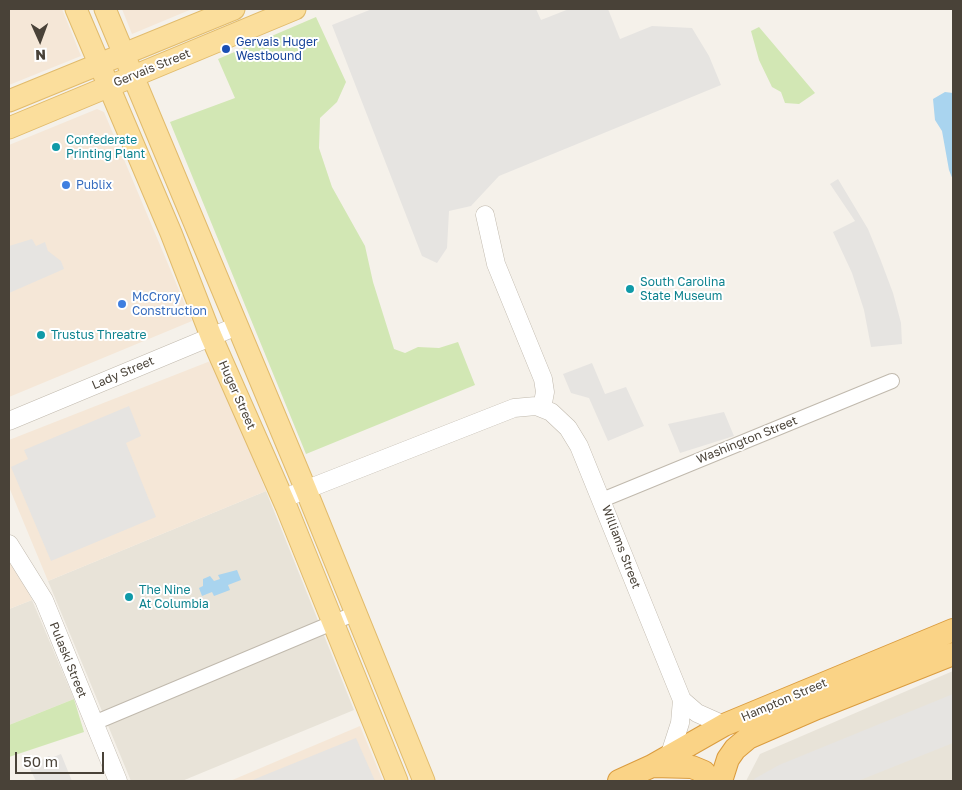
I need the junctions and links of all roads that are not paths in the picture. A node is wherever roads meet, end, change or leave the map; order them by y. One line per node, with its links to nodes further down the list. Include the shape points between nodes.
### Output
1 (76, 9): 6 (main road, Huger Street)
2 (105, 9): 5 (main road)
3 (234, 9): 5 (main road, Gervais Street)
4 (295, 9): 7 (main road, Gervais Street)
5 (124, 54): 6 (main road, Gervais Street); 7 (main road)
6 (98, 66): 8 (main road, Huger Street); 9 (main road, Gervais Street)
7 (133, 77): 8 (main road, Gervais Street); 12 (main road)
8 (108, 87): 10 (main road, Gervais Street); 13 (main road, Huger Street)
9 (9, 101)
10 (9, 128)
11 (485, 215): 15 (street, via 496,264 543,378)
12 (237, 326): 13 (street, Lady Street); 17 (main road)
13 (211, 336): 16 (street, Lady Street); 18 (main road, Huger Street)
14 (892, 381): 19 (street, Washington Street)
15 (542, 408): 17 (street, via 514,408); 19 (street, Williams Street, via 557,416 571,433)
16 (9, 421)
17 (306, 490): 18 (street); 21 (main road)
18 (282, 499): 22 (main road, Huger Street)
19 (602, 500): 25 (street, Williams Street)
20 (9, 544): 26 (street, Pulaski Street, via 44,600)
21 (356, 613): 22 (street); 31 (main road)
22 (332, 623): 26 (street); 30 (main road, Huger Street)
23 (953, 630): 27 (highway, Hampton Street)
24 (953, 654): 34 (highway, Hampton Street, via 748,738 728,759)
25 (682, 700): 27 (street, via 697,713); 28 (street, Williams Street, via 680,723)
26 (94, 722): 29 (street, Pulaski Street)
27 (724, 725): 28 (highway, Hampton Street)
28 (661, 762): 32 (highway, Hampton Street); 33 (highway, via 702,770)
29 (118, 781)
30 (397, 781)
31 (424, 781)
32 (620, 781)
33 (711, 781)
34 (721, 781)

